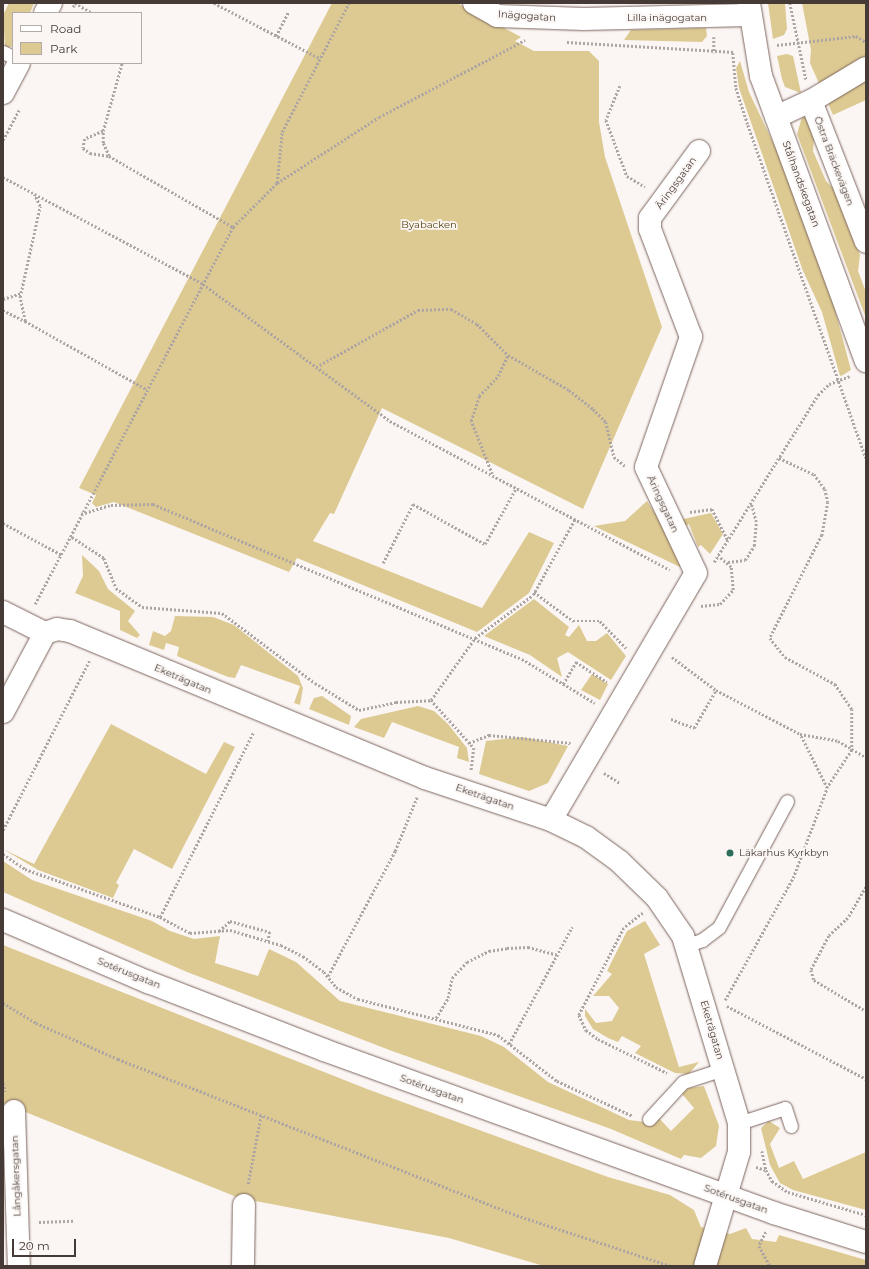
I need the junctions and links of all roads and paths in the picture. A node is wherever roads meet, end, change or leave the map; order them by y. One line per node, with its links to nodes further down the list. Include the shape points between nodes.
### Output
1 (51, 3): 7 (street)
2 (214, 3): 12 (path)
3 (349, 3): 21 (path)
4 (790, 3): 15 (path)
5 (485, 6): 11 (street, Inägogatan, via 497,16)
6 (749, 9): 11 (street, Lilla inägogatan); 17 (street, Stålhandskegatan)
7 (46, 12)
8 (70, 12): 9 (path, via 75,3)
9 (90, 12)
10 (288, 12): 12 (path)
11 (584, 19)
12 (276, 36): 21 (path)
13 (532, 36): 33 (path, via 379,117)
14 (561, 41): 19 (path, via 589,46 682,47)
15 (796, 42): 16 (path, via 856,36); 17 (path); 27 (path)
16 (866, 42)
17 (756, 50): 19 (path); 28 (street, Stålhandskegatan, via 761,76)
18 (3, 52): 20 (lane)
19 (733, 53): 46 (path, via 736,88)
20 (12, 56)
21 (319, 58): 33 (path, via 282,132)
22 (18, 64): 26 (street)
23 (122, 64): 29 (path)
24 (866, 68): 27 (street)
25 (620, 86): 35 (path, via 606,120 627,176)
26 (3, 94)
27 (811, 101): 28 (street); 37 (street, Östra Bräckevägen)
28 (776, 117): 45 (street, Stålhandskegatan)
29 (103, 131): 31 (path, via 103,143); 31 (path, via 85,139 83,148 90,153)
30 (699, 151): 35 (street, Äringsgatan)
31 (109, 156): 36 (path)
32 (3, 177): 34 (path)
33 (277, 183): 36 (path)
34 (34, 193): 38 (path); 39 (path, via 40,206)
35 (665, 198): 50 (street, Äringsgatan, via 650,218 650,229 691,337)
36 (233, 227): 38 (path)
37 (866, 242)
38 (203, 284): 44 (path); 47 (path)
39 (20, 293): 40 (path); 42 (path)
40 (3, 299)
41 (3, 310): 42 (path)
42 (25, 321): 47 (path)
43 (508, 355): 44 (path, via 477,324 460,313 430,307 401,317); 50 (path, via 569,390 593,409 606,422 619,463 631,469); 51 (path, via 498,376 479,396 471,421)
44 (316, 367): 51 (path, via 390,421)
45 (859, 368): 46 (path)
46 (839, 380): 48 (path, via 818,395); 49 (path)
47 (146, 389): 54 (path)
48 (779, 458): 53 (path); 87 (path, via 814,474 825,489 828,517 771,630 771,644 785,658 826,677 844,694 853,716)
49 (866, 458)
50 (646, 467): 55 (street, Äringsgatan)
51 (493, 475): 52 (path)
52 (516, 488): 56 (path); 63 (path, via 485,544 413,504)
53 (751, 503): 59 (path); 62 (path, via 756,522 754,546 745,560)
54 (80, 514): 58 (path); 70 (path, via 110,505 154,504)
55 (668, 515): 59 (path, via 712,509); 64 (street, Äringsgatan)
56 (575, 519): 64 (path); 65 (path)
57 (3, 523): 60 (path)
58 (72, 537): 60 (path); 77 (path, via 104,558 116,588 142,607 222,613 314,683 359,710 396,702)
59 (728, 540): 61 (path)
60 (62, 555): 68 (path)
61 (718, 556): 62 (path); 64 (path, via 708,572)
62 (727, 562): 66 (path, via 735,580 728,599 716,606)
63 (383, 563)
64 (694, 577): 66 (street)
65 (534, 592): 70 (path); 73 (path, via 569,619 596,620 606,624)
66 (677, 607): 72 (street)
67 (3, 612): 68 (street)
68 (24, 624): 69 (street)
69 (45, 633): 71 (street, Eketrägatan, via 57,629 70,631); 81 (street)
70 (475, 638): 74 (path, via 522,659); 77 (path)
71 (98, 643): 80 (street, Eketrägatan); 94 (path)
72 (655, 645): 76 (path); 93 (street)
73 (631, 654)
74 (563, 684): 75 (path, via 576,662 612,684); 79 (path)
75 (608, 690)
76 (716, 690): 83 (path, via 694,728); 84 (path)
77 (431, 700): 86 (path)
78 (602, 700): 79 (path)
79 (599, 705): 82 (path)
80 (264, 711): 89 (street, Eketrägatan); 98 (path)
81 (3, 712)
82 (594, 712)
83 (672, 720)
84 (800, 734): 87 (path, via 838,741); 90 (path)
85 (578, 738): 86 (path, via 574,744 489,735)
86 (469, 743): 91 (path, via 474,748)
87 (852, 750): 88 (path); 90 (path)
88 (866, 757)
89 (425, 778): 91 (street, Eketrägatan); 105 (path, via 395,852)
90 (827, 788): 111 (path, via 793,878 723,1004)
91 (468, 790): 93 (street, Eketrägatan)
92 (787, 801): 103 (lane, via 719,927 702,940)
93 (551, 820): 103 (street, Eketrägatan, via 586,837 619,860 657,898)
94 (3, 830)
95 (3, 854): 98 (path, via 48,879)
96 (866, 887): 107 (path, via 848,918 829,936 811,970 814,980)
97 (644, 912): 112 (path, via 624,928 579,1015 586,1030 598,1038)
98 (160, 917): 101 (path, via 190,933)
99 (3, 920): 119 (street, Sotérusgatan, via 148,982 309,1044)
100 (572, 927): 104 (path)
101 (218, 932): 102 (path, via 230,930); 102 (path, via 230,921 270,932)
102 (268, 941): 105 (path, via 303,956)
103 (686, 945): 110 (street, Eketrägatan)
104 (557, 955): 108 (path, via 546,950 507,948 489,951 467,962 452,978 448,998); 109 (path)
105 (328, 976): 108 (path, via 336,987 358,999)
106 (3, 1003): 114 (path, via 36,1022 118,1059)
107 (866, 1011)
108 (436, 1018): 109 (path, via 498,1035)
109 (509, 1044): 115 (path, via 557,1081 610,1102 638,1119)
110 (724, 1069): 112 (lane); 116 (street, Eketrägatan)
111 (866, 1079)
112 (683, 1082): 115 (lane)
113 (14, 1111): 123 (street, Långåkersgatan)
114 (261, 1115): 120 (path); 127 (path, via 513,1214)
115 (649, 1119)
116 (739, 1123): 117 (lane, via 785,1108); 118 (street, Eketrägatan)
117 (791, 1126)
118 (736, 1161): 119 (street, Eketrägatan); 121 (path, via 766,1170 772,1181 788,1192)
119 (727, 1196): 124 (street, Sotérusgatan); 128 (street, Eketrägatan)
120 (244, 1205): 126 (street)
121 (866, 1215)
122 (73, 1221): 123 (path)
123 (18, 1222): 125 (street, Långåkersgatan)
124 (866, 1242)
125 (19, 1266)
126 (243, 1266)
127 (670, 1266)
128 (705, 1266)

